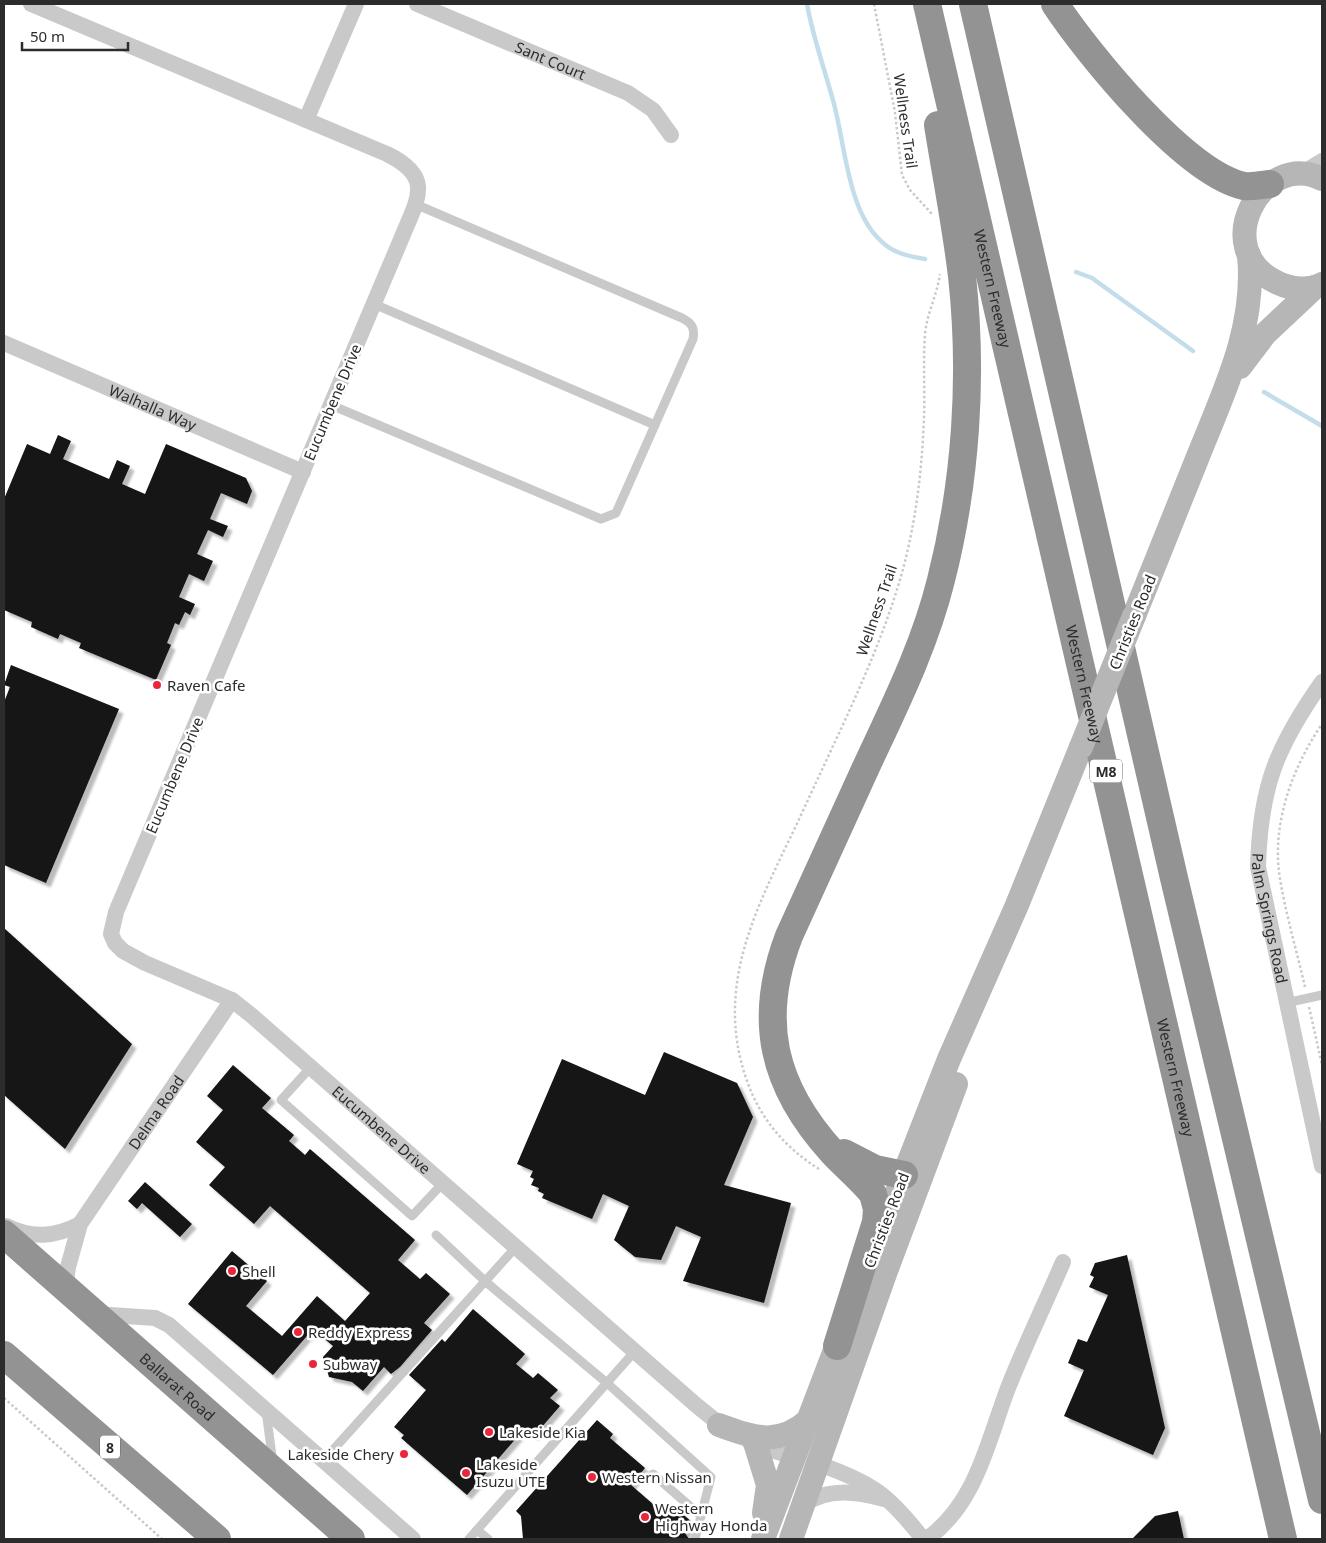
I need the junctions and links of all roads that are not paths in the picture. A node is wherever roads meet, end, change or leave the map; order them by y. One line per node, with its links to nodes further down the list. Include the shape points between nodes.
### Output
1 (31, 4): 8 (street, Eucumbene Drive)
2 (356, 4): 8 (street)
3 (417, 4): 9 (street, Sant Court, via 628,93 653,110)
4 (920, 4): 30 (highway, via 962,276 967,358 965,421 954,518 941,580 923,639 789,936 776,974 772,1028 777,1061 793,1098)
5 (927, 4): 72 (highway, Western Freeway / M8)
6 (973, 4): 57 (highway)
7 (1055, 4): 13 (highway, via 1071,28 1137,105 1192,159 1237,184)
8 (306, 120): 14 (street, Eucumbene Drive, via 408,166 418,180)
9 (671, 135)
10 (1322, 161): 11 (street)
11 (1299, 175): 12 (main road); 13 (main road)
12 (1322, 179)
13 (1270, 184): 15 (main road, Christies Road, via 1249,208 1245,239)
14 (415, 204): 17 (street, Eucumbene Drive); 21 (lane, via 690,323 694,330 693,339)
15 (1249, 255): 16 (main road, via 1271,280 1302,289); 19 (main road, Christies Road, via 1252,278 1246,325)
16 (1320, 286): 19 (main road, Christies Road, via 1265,334)
17 (374, 304): 20 (street, Eucumbene Drive); 21 (lane)
18 (4, 343): 22 (street, Walhalla Way)
19 (1222, 394): 24 (main road, Christies Road, bridge)
20 (331, 405): 21 (lane, via 601,519 616,513); 22 (street, Eucumbene Drive)
21 (655, 425)
22 (303, 472): 26 (street, Eucumbene Drive, via 112,922 111,934 123,952)
23 (1322, 682): 27 (street, Palm Springs Road, via 1300,713 1279,752 1266,787 1259,827 1258,867)
24 (1017, 904): 28 (main road, Christies Road); 32 (main road, Christies Road, via 949,1059)
25 (1322, 995): 27 (lane)
26 (232, 1000): 29 (street, Eucumbene Drive); 34 (street, Delma Road)
27 (1286, 1003): 31 (street, Palm Springs Road)
28 (972, 1042): 32 (main road, via 943,1100 916,1166); 53 (main road, Christies Road)
29 (310, 1067): 33 (street, Eucumbene Drive); 33 (lane, via 282,1100 412,1216)
30 (818, 1135): 32 (highway, via 882,1172); 43 (highway, via 873,1194 876,1209 876,1222)
31 (1322, 1166)
32 (904, 1175): 43 (main road, Christies Road)
33 (443, 1183): 38 (street, Eucumbene Drive)
34 (80, 1224): 35 (street, via 65,1231 39,1236 27,1235); 41 (street, Delma Road)
35 (4, 1225)
36 (4, 1234): 41 (highway, Ballarat Road)
37 (436, 1235): 40 (lane)
38 (516, 1247): 40 (lane); 44 (street, Eucumbene Drive)
39 (1063, 1262): 71 (street, via 1008,1387 971,1488 958,1510)
40 (486, 1282): 46 (lane); 52 (lane)
41 (65, 1288): 42 (highway, Ballarat Road)
42 (95, 1314): 47 (street, via 155,1318 169,1325); 54 (highway, Ballarat Road)
43 (836, 1346): 48 (main road, Christies Road)
44 (635, 1351): 46 (lane); 49 (street, Eucumbene Drive)
45 (4, 1355): 61 (highway, 8)
46 (607, 1383): 59 (lane, via 712,1477); 60 (lane)
47 (266, 1411): 52 (street); 54 (lane)
48 (810, 1419): 49 (main road, via 787,1435 768,1438); 51 (main road, Christies Road)
49 (719, 1425): 50 (street, Eucumbene Drive)
50 (756, 1446): 51 (street, Eucumbene Drive); 67 (main road, via 768,1485 767,1504)
51 (796, 1458): 53 (main road); 68 (main road, Christies Road)
52 (323, 1461): 63 (street)
53 (819, 1464): 56 (street, via 864,1481); 58 (main road, Christies Road)
54 (275, 1472): 62 (highway, Ballarat Road)
55 (653, 1474): 59 (lane)
56 (888, 1500): 58 (street, via 848,1492 816,1497); 70 (street, via 904,1514)
57 (1322, 1500)
58 (804, 1505): 69 (main road, Christies Road)
59 (701, 1516): 66 (lane)
60 (477, 1530): 64 (lane); 65 (lane)
61 (217, 1539)
62 (351, 1539)
63 (413, 1539)
64 (469, 1539)
65 (488, 1539)
66 (695, 1539)
67 (757, 1539)
68 (763, 1539)
69 (791, 1539)
70 (923, 1539)
71 (927, 1539)
72 (1284, 1539)

